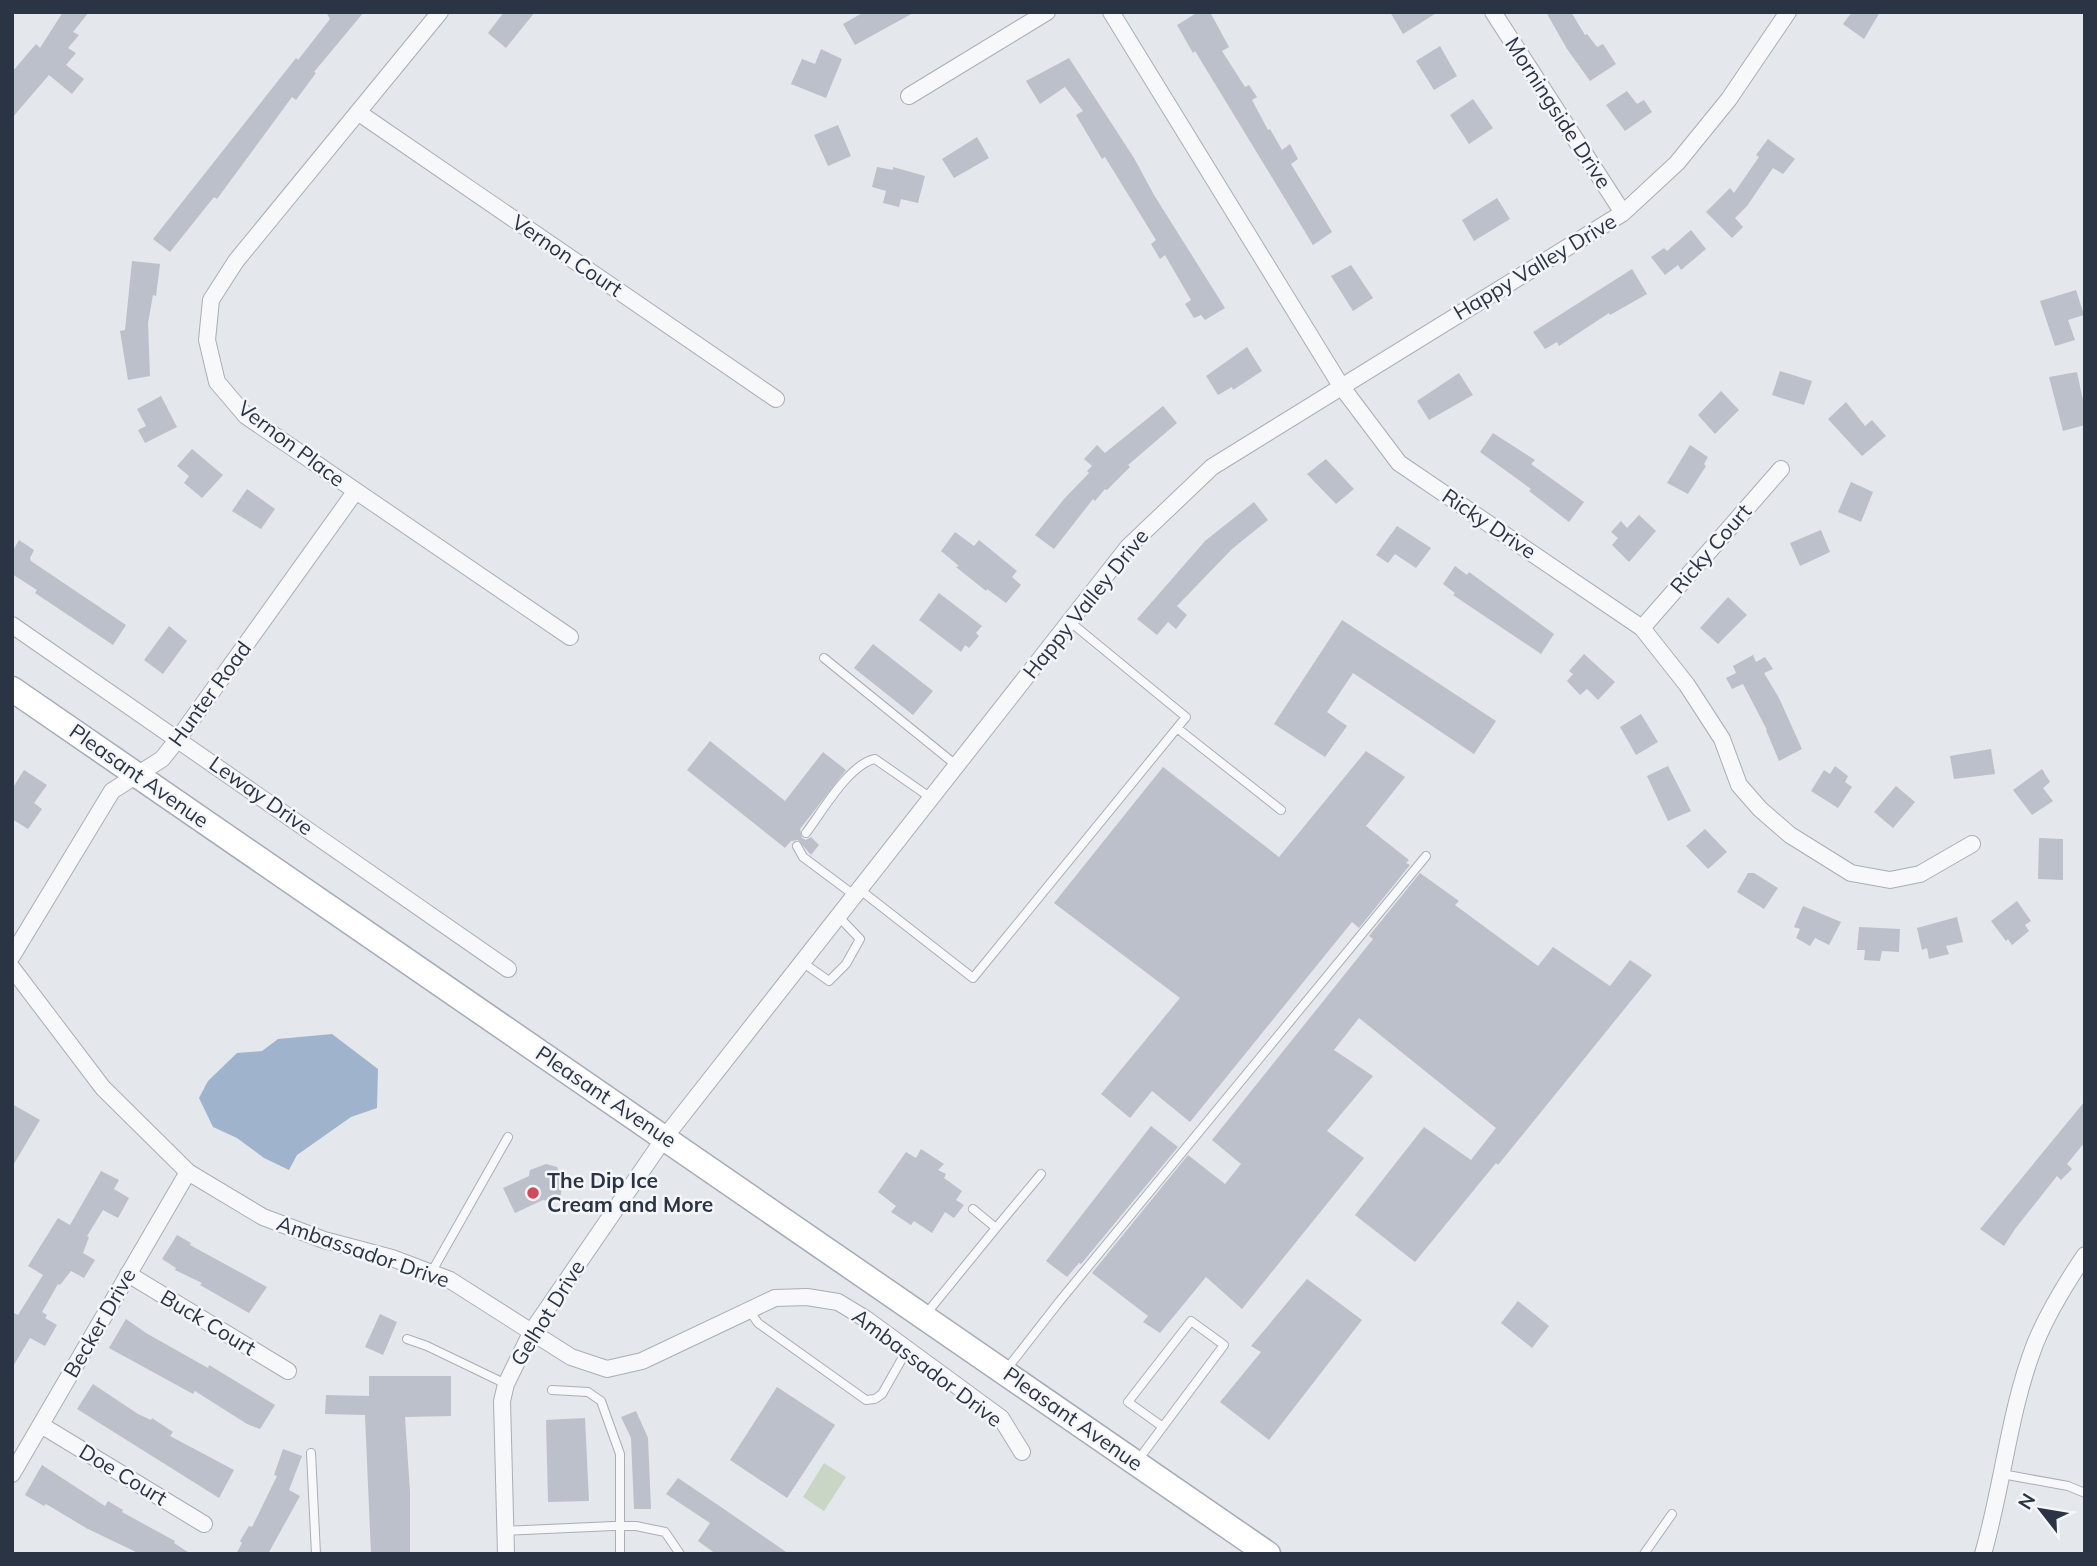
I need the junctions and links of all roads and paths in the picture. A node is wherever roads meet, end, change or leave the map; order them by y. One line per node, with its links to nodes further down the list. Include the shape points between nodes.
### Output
1 (440, 12): 7 (street, Vernon Place)
2 (1047, 12): 6 (street)
3 (1111, 12): 9 (street, Ricky Drive)
4 (1493, 12): 8 (street, Morningside Drive)
5 (1788, 12): 8 (street, Happy Valley Drive, via 1729,99 1677,163)
6 (909, 96)
7 (359, 113): 10 (street, Vernon Court); 12 (street, Vernon Place, via 236,261 211,300 206,340 217,382 246,416)
8 (1623, 213): 9 (street, Happy Valley Drive)
9 (1341, 386): 13 (street, Happy Valley Drive, via 1212,467 1128,547); 15 (street, Ricky Drive, via 1399,463)
10 (776, 399)
11 (1781, 469): 15 (street, Ricky Court)
12 (355, 492): 16 (street, Vernon Place); 20 (street, Hunter Road)
13 (1069, 621): 19 (lane, via 1186,717); 21 (street, Happy Valley Drive)
14 (12, 625): 20 (street, Leway Drive)
15 (1642, 628): 26 (street, Ricky Drive, via 1687,685 1721,739 1739,785 1790,835 1851,873 1890,880 1920,874)
16 (570, 637)
17 (824, 659): 21 (lane)
18 (12, 689): 22 (main road, Pleasant Avenue)
19 (1177, 729): 24 (lane); 29 (lane, via 974,978)
20 (178, 739): 22 (street, Hunter Road, via 162,759); 34 (street, Leway Drive)
21 (956, 765): 23 (street, Happy Valley Drive)
22 (136, 774): 31 (street, Hunter Road, via 112,791); 36 (main road, Pleasant Avenue)
23 (931, 798): 25 (lane, via 875,759 866,761); 29 (street, Happy Valley Drive)
24 (1281, 810)
25 (806, 834)
26 (1972, 844)
27 (797, 846): 29 (lane, via 803,858)
28 (1426, 856): 50 (lane)
29 (857, 892): 30 (street, Happy Valley Drive)
30 (838, 916): 32 (street, Happy Valley Drive); 32 (lane, via 860,939 846,964 829,981)
31 (12, 956)
32 (802, 962): 36 (street, Happy Valley Drive)
33 (12, 968): 37 (street, Ambassador Drive, via 103,1088)
34 (508, 969)
35 (508, 1137): 42 (lane)
36 (664, 1137): 45 (main road, Pleasant Avenue); 46 (street, Gelhot Drive)
37 (188, 1172): 42 (street, Ambassador Drive, via 263,1217); 43 (street, Becker Drive)
38 (1041, 1174): 40 (lane)
39 (973, 1209): 40 (lane)
40 (996, 1228): 45 (lane)
41 (2085, 1255): 59 (street, via 2049,1312 2035,1346)
42 (431, 1273): 46 (street, Ambassador Drive)
43 (128, 1274): 49 (street, Buck Court); 53 (street, Becker Drive)
44 (749, 1310): 46 (street, Ambassador Drive, via 642,1361 607,1368 571,1357); 48 (street, Ambassador Drive, via 775,1298 838,1302); 48 (lane, via 758,1323 866,1400 882,1394)
45 (924, 1316): 50 (main road, Pleasant Avenue)
46 (532, 1331): 51 (street, Gelhot Drive)
47 (407, 1339): 51 (lane)
48 (907, 1349): 55 (street, Ambassador Drive, via 1001,1418)
49 (288, 1371)
50 (1005, 1372): 57 (main road, Pleasant Avenue)
51 (506, 1384): 64 (street, Gelhot Drive, via 502,1402)
52 (552, 1390): 63 (lane, via 588,1392 601,1401 621,1454)
53 (41, 1425): 58 (street, Becker Drive); 62 (street, Doe Court)
54 (1163, 1427): 54 (lane, via 1224,1345 1191,1321 1128,1402); 57 (lane)
55 (1022, 1452)
56 (311, 1453): 65 (lane)
57 (1136, 1463): 69 (main road, Pleasant Avenue)
58 (12, 1474)
59 (2002, 1474): 60 (lane); 71 (street)
60 (2085, 1493)
61 (1672, 1514): 70 (lane)
62 (204, 1524)
63 (620, 1526): 64 (lane); 67 (lane); 68 (lane, via 665,1532)
64 (505, 1531): 66 (street, Gelhot Drive)
65 (316, 1554)
66 (506, 1554)
67 (620, 1554)
68 (680, 1554)
69 (1268, 1554)
70 (1644, 1554)
71 (1983, 1554)

